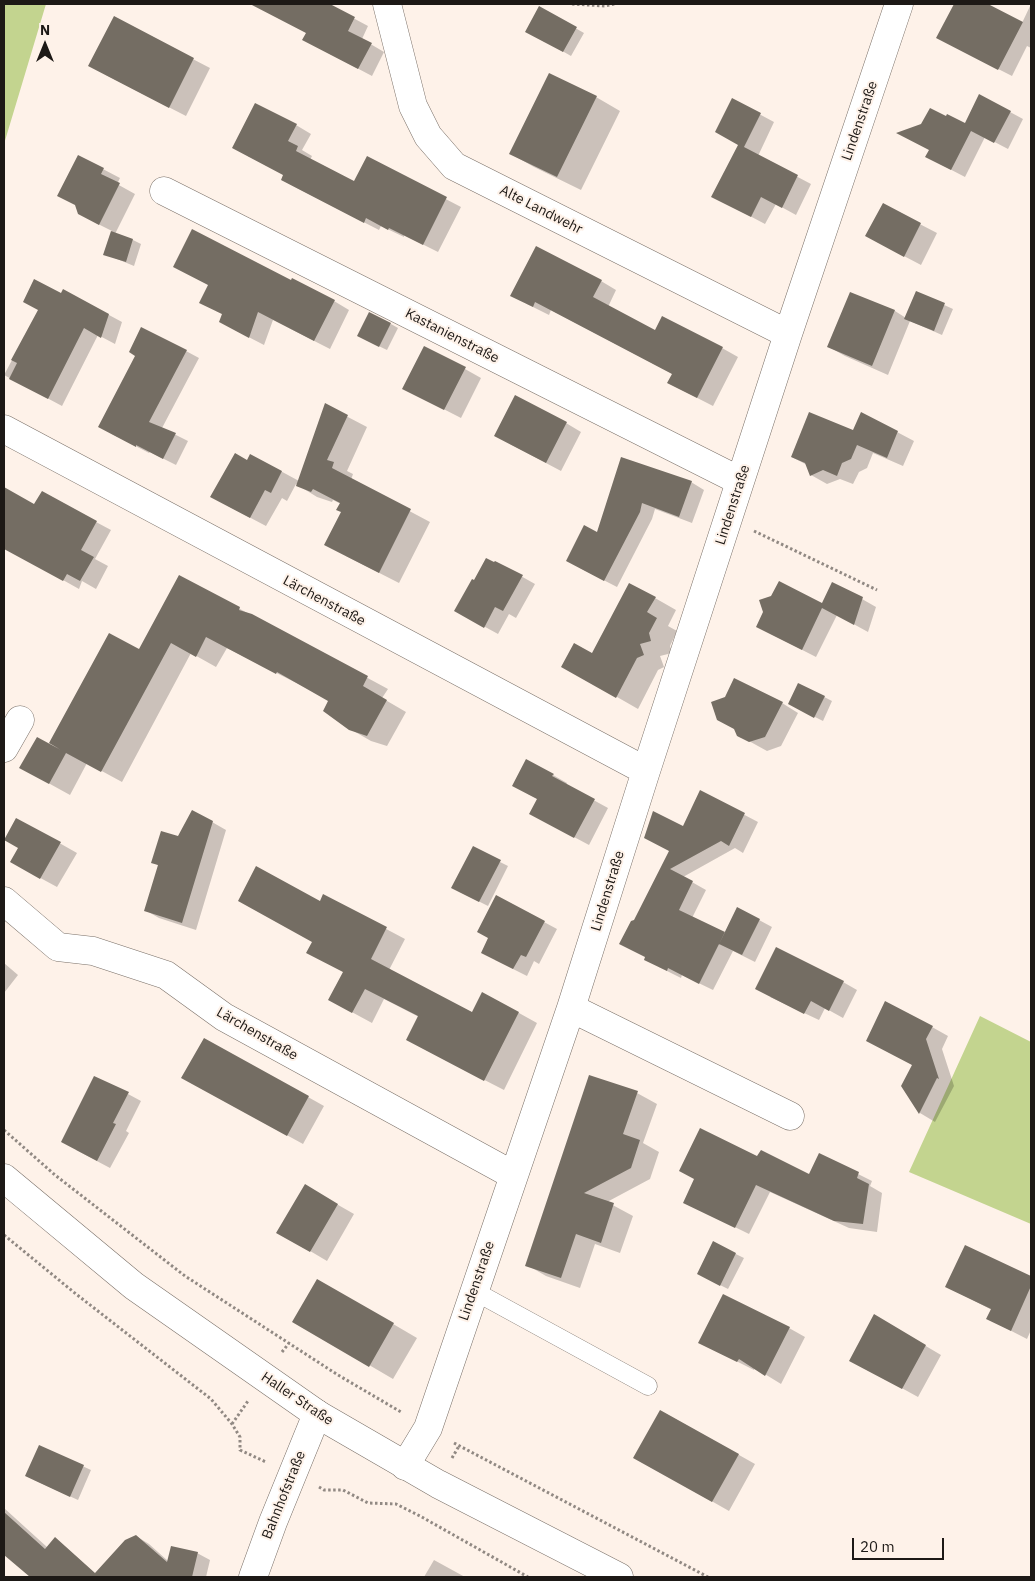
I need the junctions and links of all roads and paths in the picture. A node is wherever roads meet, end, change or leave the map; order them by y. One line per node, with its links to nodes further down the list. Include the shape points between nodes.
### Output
1 (387, 4): 6 (street, Alte Landwehr, via 413,106 428,136 454,166)
2 (572, 4): 3 (path)
3 (615, 4)
4 (899, 4): 6 (street, Lindenstraße)
5 (164, 191): 8 (street, Kastanienstraße)
6 (788, 334): 8 (street, Lindenstraße)
7 (4, 429): 13 (street, Lärchenstraße)
8 (740, 481): 9 (street, Lindenstraße)
9 (728, 519): 10 (path); 13 (street, Lindenstraße)
10 (877, 590)
11 (20, 720): 12 (street)
12 (4, 748)
13 (646, 771): 15 (street, Lindenstraße)
14 (4, 901): 18 (street, Lärchenstraße, via 58,947 93,951 166,975 224,1017)
15 (571, 1008): 16 (street); 18 (street, Lindenstraße)
16 (790, 1116)
17 (4, 1130): 24 (path, via 55,1176 184,1276)
18 (513, 1176): 21 (street, Lindenstraße)
19 (4, 1178): 23 (street, Haller Straße, via 134,1286)
20 (4, 1235): 26 (path, via 211,1399 240,1437)
21 (474, 1291): 22 (lane); 24 (street, Lindenstraße)
22 (648, 1386)
23 (318, 1414): 27 (street, Haller Straße); 29 (street, Bahnhofstraße)
24 (428, 1428): 27 (street, Lindenstraße)
25 (459, 1446): 32 (path)
26 (240, 1450)
27 (405, 1466): 31 (street, Haller Straße)
28 (324, 1490): 30 (path, via 343,1490 368,1503 396,1504)
29 (253, 1577)
30 (528, 1577)
31 (619, 1577)
32 (708, 1577)

